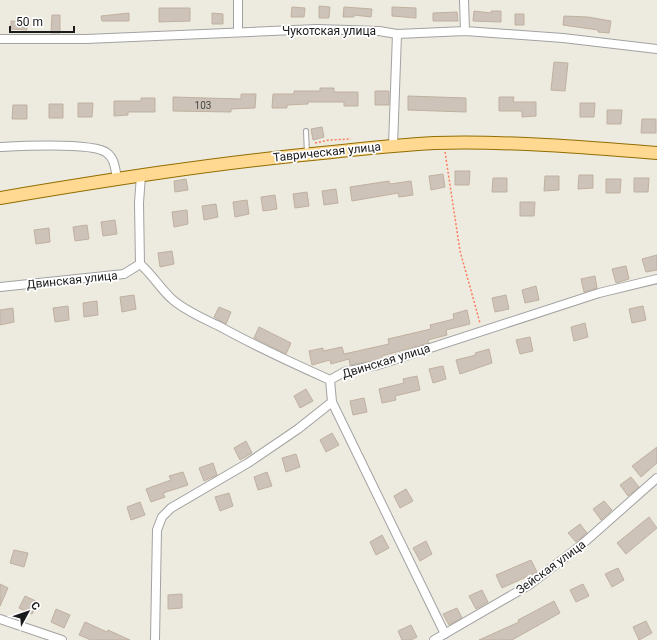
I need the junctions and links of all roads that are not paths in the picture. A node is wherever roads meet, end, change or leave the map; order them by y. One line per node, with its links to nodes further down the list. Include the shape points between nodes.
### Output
1 (238, 0): 4 (street)
2 (464, 0): 3 (street)
3 (465, 31): 5 (street, Чукотская улица); 7 (street, Чукотская улица, via 563,38)
4 (238, 32): 5 (street, Чукотская улица, via 317,30 379,31); 6 (street, Чукотская улица, via 86,39)
5 (397, 34): 9 (street)
6 (0, 39)
7 (657, 49)
8 (306, 131): 12 (lane)
9 (393, 146): 11 (main road, Таврическая улица, via 436,143 549,144); 12 (main road, Таврическая улица)
10 (0, 147): 14 (street, via 82,147 102,150 114,159)
11 (657, 153)
12 (308, 154): 13 (main road, Таврическая улица)
13 (141, 175): 14 (main road, Таврическая улица); 16 (street)
14 (117, 178): 15 (main road, Таврическая улица)
15 (0, 198)
16 (140, 264): 18 (street, Двинская улица, via 124,274); 19 (street, Двинская улица, via 152,274 174,301 188,310 271,354)
17 (657, 279): 19 (street, Двинская улица, via 599,293 378,365 344,372)
18 (0, 287)
19 (330, 380): 20 (street)
20 (332, 402): 23 (street); 25 (street, via 248,463 177,504 162,517 157,530)
21 (657, 478): 23 (street, Зейская улица, via 579,547 529,585)
22 (0, 619): 24 (street)
23 (444, 634): 26 (street, Зейская улица)
24 (62, 640)
25 (155, 640)
26 (434, 640)

